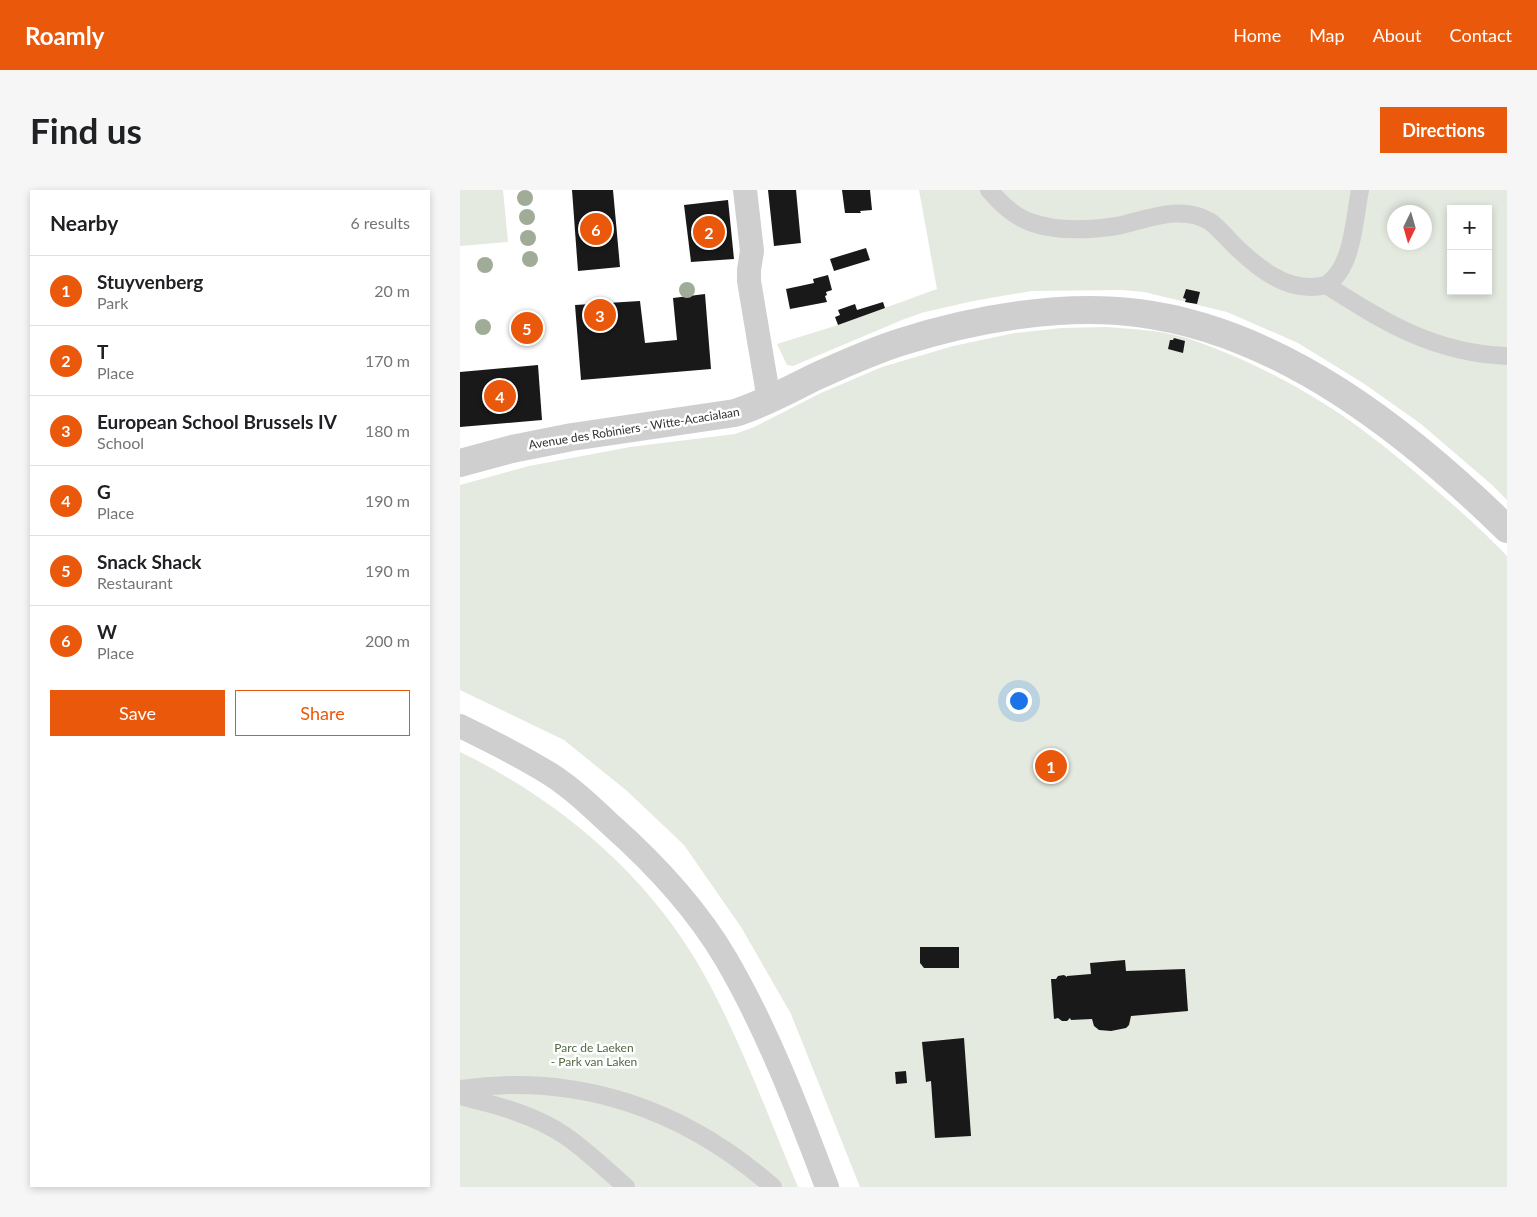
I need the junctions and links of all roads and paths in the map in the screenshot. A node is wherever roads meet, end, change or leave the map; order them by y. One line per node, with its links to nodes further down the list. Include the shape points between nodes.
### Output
1 (745, 190): 6 (street, via 752,251 749,281)
2 (989, 190): 4 (street, via 1016,215 1041,225 1097,228 1188,213 1210,222 1267,273 1294,285 1310,288)
3 (1360, 190): 4 (street, via 1348,254 1333,281)
4 (1326, 285): 5 (street, via 1414,336 1473,353)
5 (1507, 356)
6 (769, 400): 7 (street, Avenue des Robiniers - Witte-Acacialaan, via 725,416 572,438); 8 (street, Avenue des Robiniers - Witte-Acacialaan, via 876,351 957,327 1065,311 1154,315 1199,325 1246,342 1331,386 1424,454)
7 (460, 463)
8 (1507, 529)
9 (460, 726): 14 (street, via 551,775 587,803 666,877 725,958 754,1012 783,1074)
10 (460, 1090): 13 (street, via 504,1085 571,1088 629,1102 700,1134)
11 (460, 1096): 12 (street, via 529,1117 566,1136)
12 (626, 1187)
13 (773, 1187)
14 (828, 1187)

